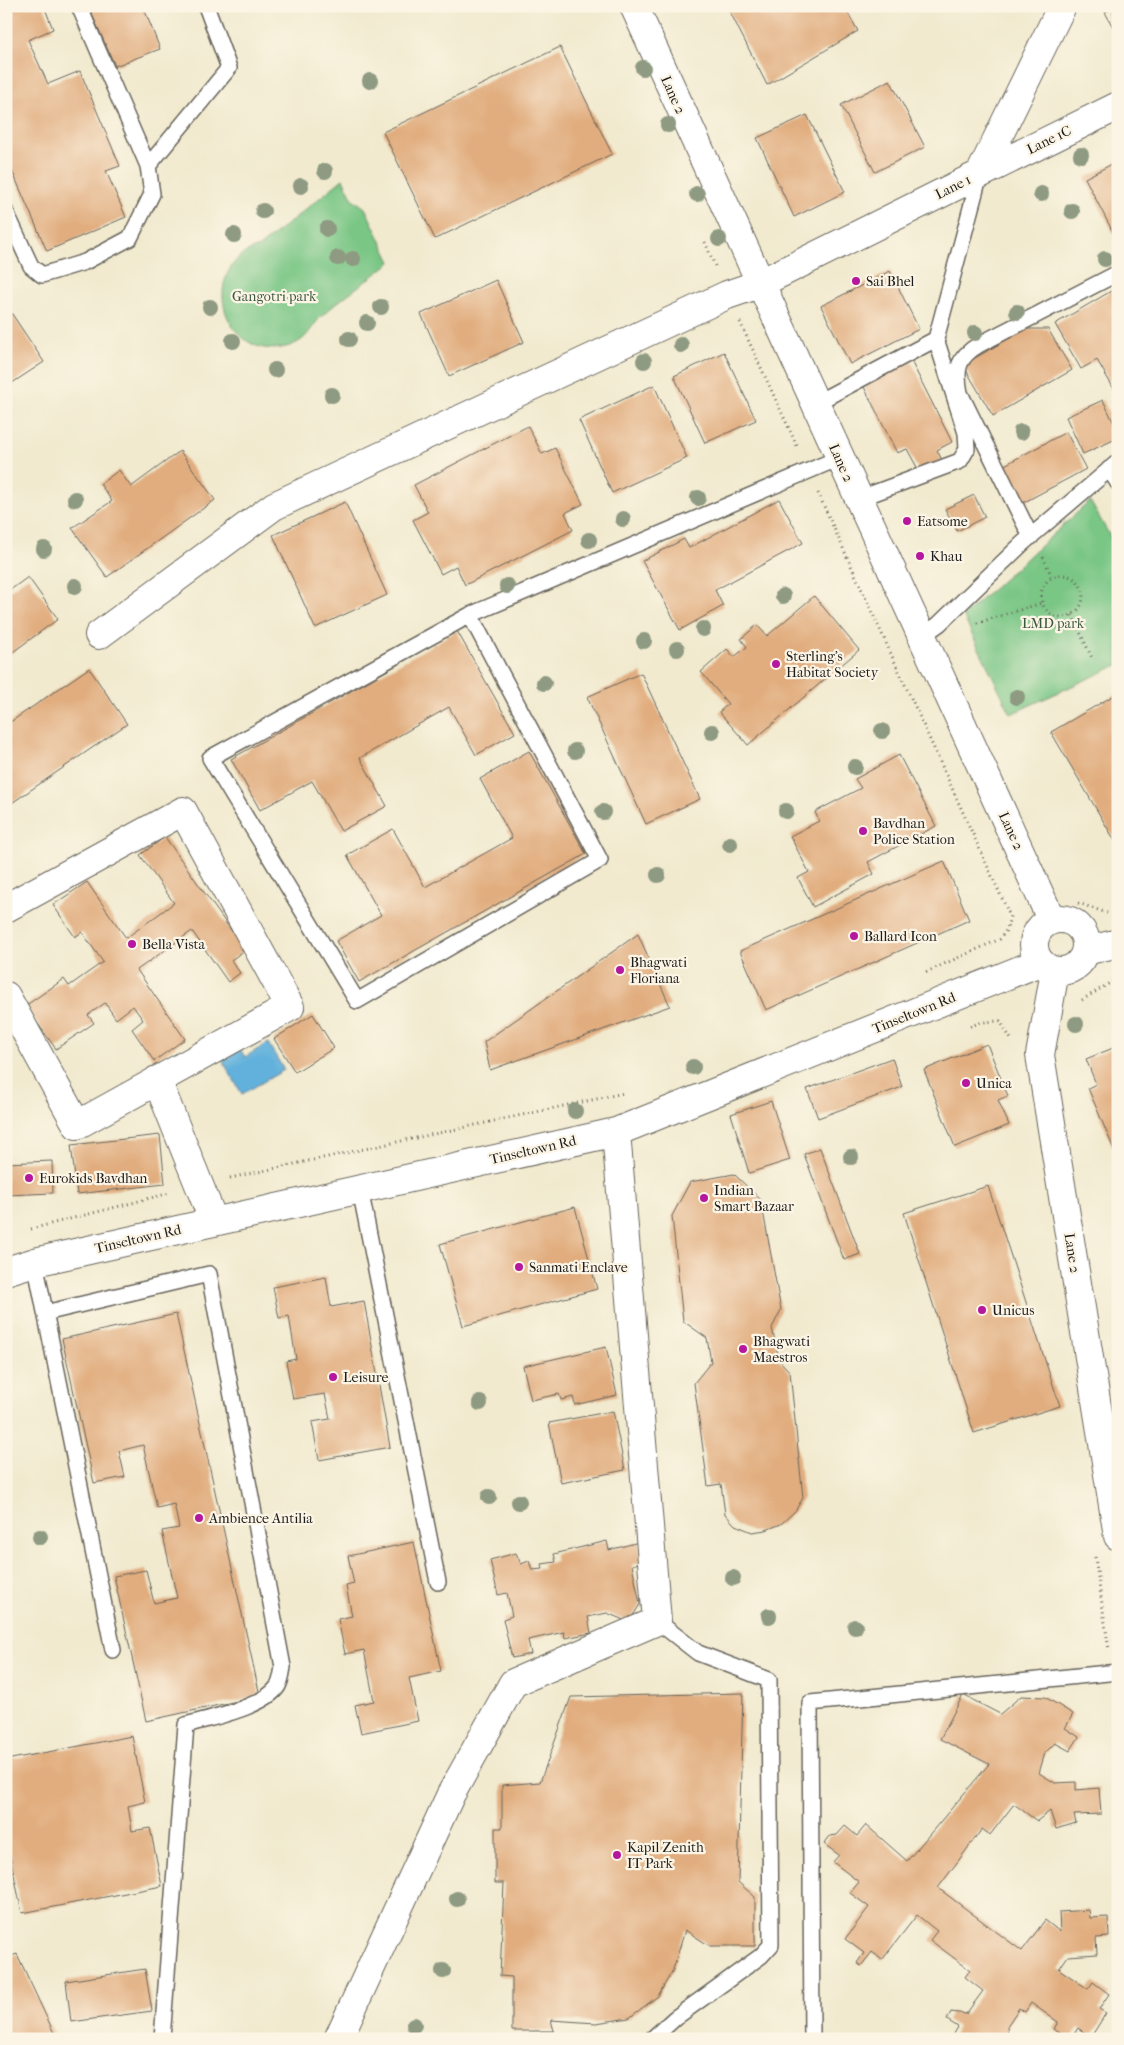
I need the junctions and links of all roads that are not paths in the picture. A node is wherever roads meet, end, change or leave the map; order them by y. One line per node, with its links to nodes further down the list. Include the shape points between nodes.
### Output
1 (79, 6): 6 (lane)
2 (206, 6): 6 (lane, via 230,68)
3 (634, 6): 10 (street, Lane 2)
4 (1062, 6): 7 (street, Lane 1)
5 (1118, 106): 7 (street, Lane 1C)
6 (148, 166): 8 (lane, via 152,194 130,238 85,262 42,275 31,266)
7 (980, 174): 10 (street, Lane 1); 11 (lane)
8 (6, 212)
9 (1118, 273): 17 (lane, via 980,344 966,352 958,364 960,393)
10 (759, 284): 12 (street, Lane 2); 19 (street, Lane 1, via 727,295 274,506)
11 (936, 340): 12 (lane); 16 (lane, via 966,433 967,449 960,461)
12 (814, 404): 13 (street, Lane 2)
13 (839, 458): 16 (street, Lane 2); 18 (lane)
14 (1113, 466): 15 (lane); 17 (lane)
15 (1118, 484)
16 (858, 499): 20 (street, Lane 2)
17 (1031, 536): 20 (lane, via 939,624)
18 (470, 615): 18 (lane, via 210,758 356,1001 600,860)
19 (99, 635)
20 (921, 637): 22 (street, Lane 2)
21 (6, 908): 27 (street, via 183,811 290,1007)
22 (1051, 919): 24 (street, via 1068,919 1076,923 1086,938); 25 (street, via 1034,938 1035,955)
23 (1118, 943): 24 (street)
24 (1086, 951): 25 (street, via 1073,968)
25 (1048, 967): 28 (street, Tinseltown Rd); 34 (street, Lane 2, via 1040,1055)
26 (6, 996): 27 (street, via 77,1125)
27 (157, 1080): 30 (street)
28 (616, 1132): 29 (street, Tinseltown Rd); 36 (street)
29 (360, 1189): 30 (street, Tinseltown Rd); 35 (lane)
30 (214, 1222): 31 (street, Tinseltown Rd)
31 (34, 1262): 32 (street, Tinseltown Rd); 33 (lane)
32 (6, 1271)
33 (45, 1313): 37 (lane); 39 (lane, via 209,1274 284,1667 278,1686 266,1697 248,1706 186,1725)
34 (1118, 1536)
35 (438, 1582)
36 (657, 1621): 40 (street, via 513,1684 451,1794); 41 (lane, via 698,1653 769,1680 771,1945)
37 (113, 1650)
38 (1118, 1672): 42 (lane, via 810,1703)
39 (162, 2039)
40 (338, 2039)
41 (652, 2039)
42 (812, 2039)

